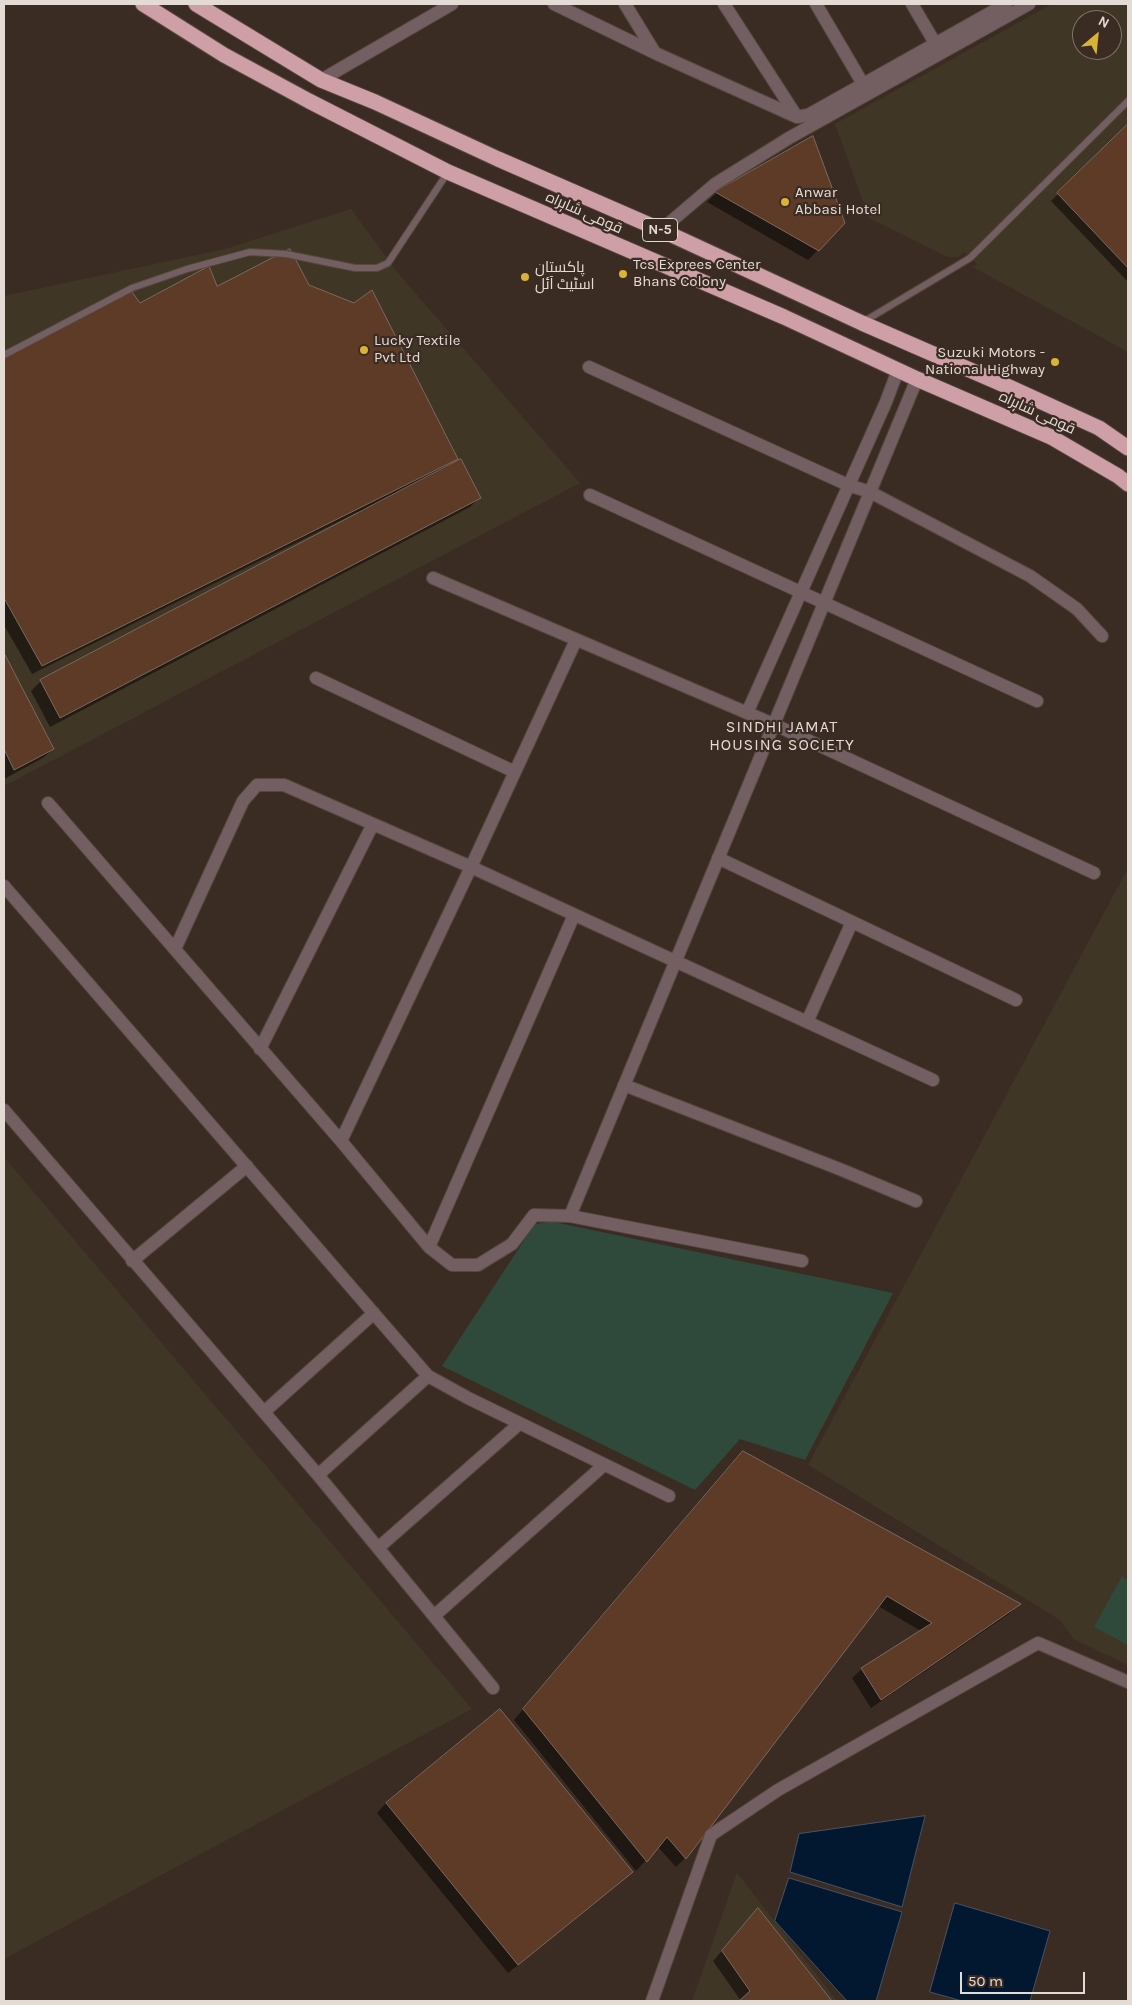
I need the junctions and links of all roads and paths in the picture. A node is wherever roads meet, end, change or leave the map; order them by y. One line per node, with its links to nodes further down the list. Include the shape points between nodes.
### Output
1 (143, 4): 17 (highway, قومی شاہراہ / N-5, via 308,101)
2 (196, 4): 13 (highway, قومی شاہراہ / N-5)
3 (452, 4): 13 (street)
4 (554, 4): 12 (street)
5 (626, 4): 12 (street)
6 (724, 4): 16 (street)
7 (816, 4): 14 (street)
8 (912, 4): 11 (street)
9 (1006, 4): 11 (street)
10 (1029, 4): 18 (street, via 789,138 715,184)
11 (936, 42): 14 (street)
12 (655, 53): 16 (street)
13 (321, 80): 18 (highway, قومی شاہراہ / N-5)
14 (863, 84): 16 (street, via 808,115)
15 (1128, 101): 19 (lane, via 970,258)
16 (797, 117)
17 (448, 172): 20 (lane, via 388,264 377,268 355,268 286,254 250,252 187,268 132,288); 22 (highway, قومی شاہراہ / N-5, via 784,317)
18 (661, 230): 19 (highway, قومی شاہراہ / N-5)
19 (862, 323): 24 (highway, قومی شاہراہ / N-5, via 1099,428)
20 (4, 354)
21 (589, 367): 26 (street)
22 (898, 370): 23 (highway, قومی شاہراہ / N-5); 26 (street)
23 (917, 378): 25 (highway, قومی شاہراہ / N-5, via 1051,437); 27 (street)
24 (1128, 448)
25 (1128, 484)
26 (848, 485): 27 (street); 30 (street)
27 (870, 492): 31 (street); 32 (street, via 1030,576 1077,609)
28 (590, 495): 30 (street)
29 (433, 578): 33 (street)
30 (800, 591): 31 (street); 36 (street)
31 (824, 602): 35 (street); 37 (street)
32 (1102, 636)
33 (576, 640): 36 (street); 38 (street)
34 (316, 678): 38 (street)
35 (1037, 701)
36 (746, 713): 37 (street)
37 (773, 724): 41 (street); 43 (street)
38 (515, 772): 42 (street)
39 (48, 803): 47 (street)
40 (373, 824): 42 (street); 47 (street, via 284,785 257,785 243,801); 51 (street)
41 (718, 858): 46 (street); 48 (street)
42 (471, 867): 45 (street); 55 (street)
43 (1094, 873)
44 (4, 886): 56 (street)
45 (574, 914): 48 (street); 59 (street)
46 (852, 922): 49 (street); 50 (street)
47 (175, 949): 51 (street)
48 (675, 962): 50 (street); 53 (street)
49 (1016, 1000)
50 (807, 1022): 52 (street)
51 (260, 1049): 55 (street)
52 (933, 1080)
53 (624, 1085): 57 (street); 58 (street)
54 (4, 1110): 60 (street)
55 (341, 1141): 59 (street)
56 (246, 1166): 60 (street); 62 (street)
57 (916, 1201)
58 (570, 1216): 59 (street, via 534,1215 512,1244 478,1265 452,1265); 61 (street)
59 (429, 1247)
60 (132, 1260): 64 (street)
61 (802, 1261)
62 (374, 1313): 63 (street); 64 (street)
63 (428, 1376): 65 (street); 67 (street)
64 (264, 1412): 67 (street)
65 (520, 1424): 66 (street); 69 (street)
66 (604, 1465): 68 (street); 70 (street)
67 (318, 1475): 69 (street)
68 (669, 1496)
69 (378, 1548): 70 (street)
70 (434, 1616): 72 (street)
71 (1128, 1682): 73 (street, via 1038,1643 778,1790 711,1835)
72 (493, 1688)
73 (652, 2001)

